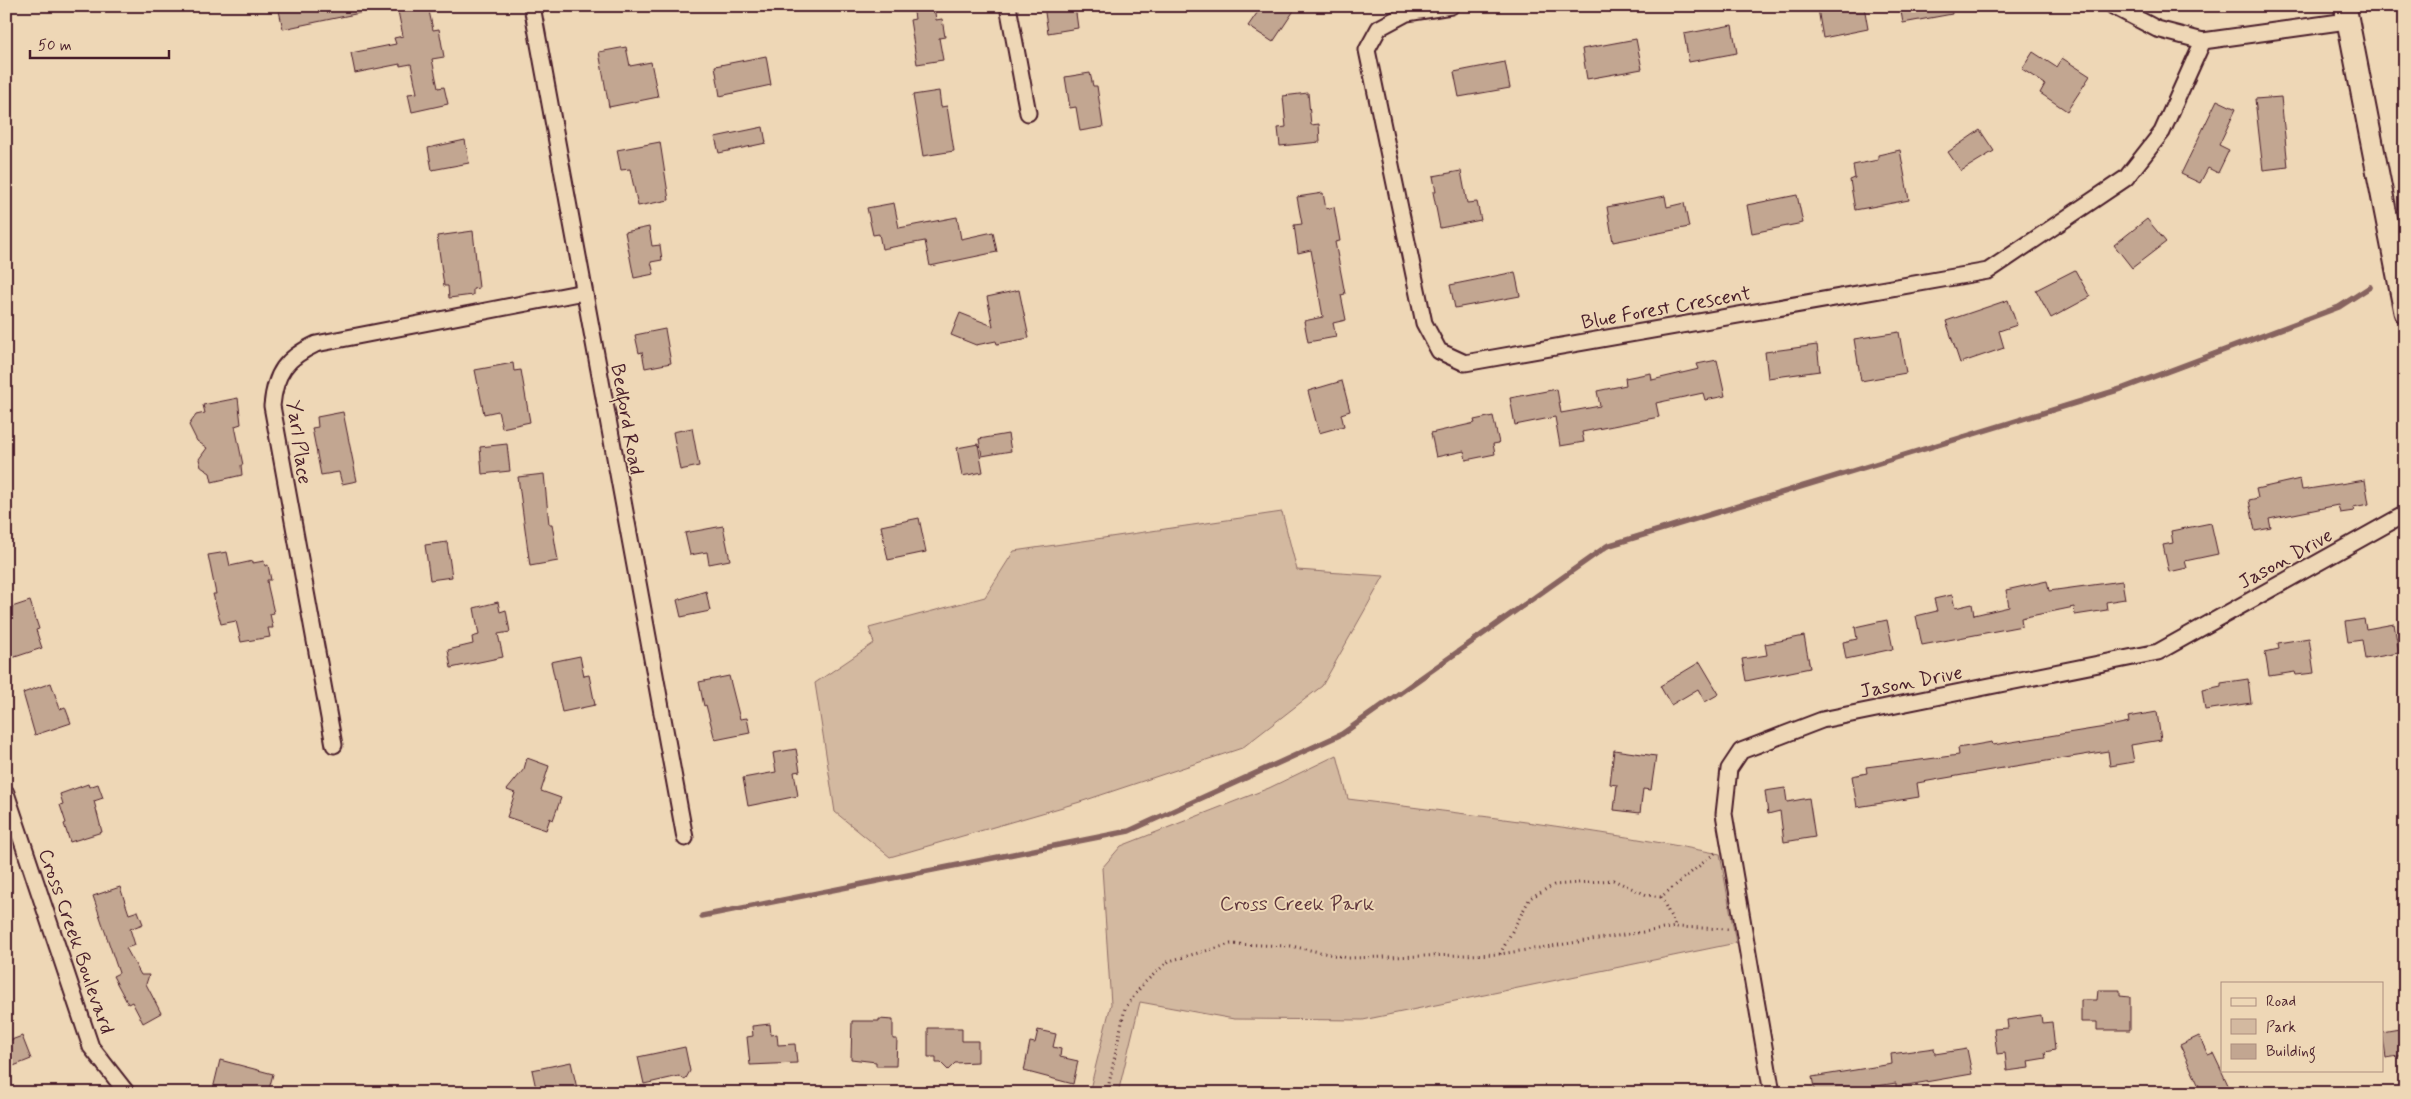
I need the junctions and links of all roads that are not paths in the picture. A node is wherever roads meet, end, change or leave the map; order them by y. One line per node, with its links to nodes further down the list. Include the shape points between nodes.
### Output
1 (532, 6): 8 (street, Bedford Road)
2 (1008, 6): 7 (street)
3 (1451, 6): 6 (street, Blue Forest Crescent, via 1406,13 1379,28 1367,50 1424,324 1439,351 1465,362 1988,271 2126,178 2162,132)
4 (2113, 6): 6 (street, via 2157,29)
5 (2346, 14): 6 (street); 9 (street)
6 (2203, 41)
7 (1028, 113)
8 (584, 292): 11 (street, Yarl Place, via 316,344 288,361 279,375 273,390 272,406); 13 (street, Bedford Road)
9 (2405, 312)
10 (2405, 514): 15 (street, Jason Drive, via 2158,652 1822,720 1741,751 1729,769 1724,814)
11 (334, 745)
12 (6, 793): 14 (street, Cross Creek Boulevard, via 91,1047)
13 (685, 838)
14 (127, 1093)
15 (1772, 1093)

